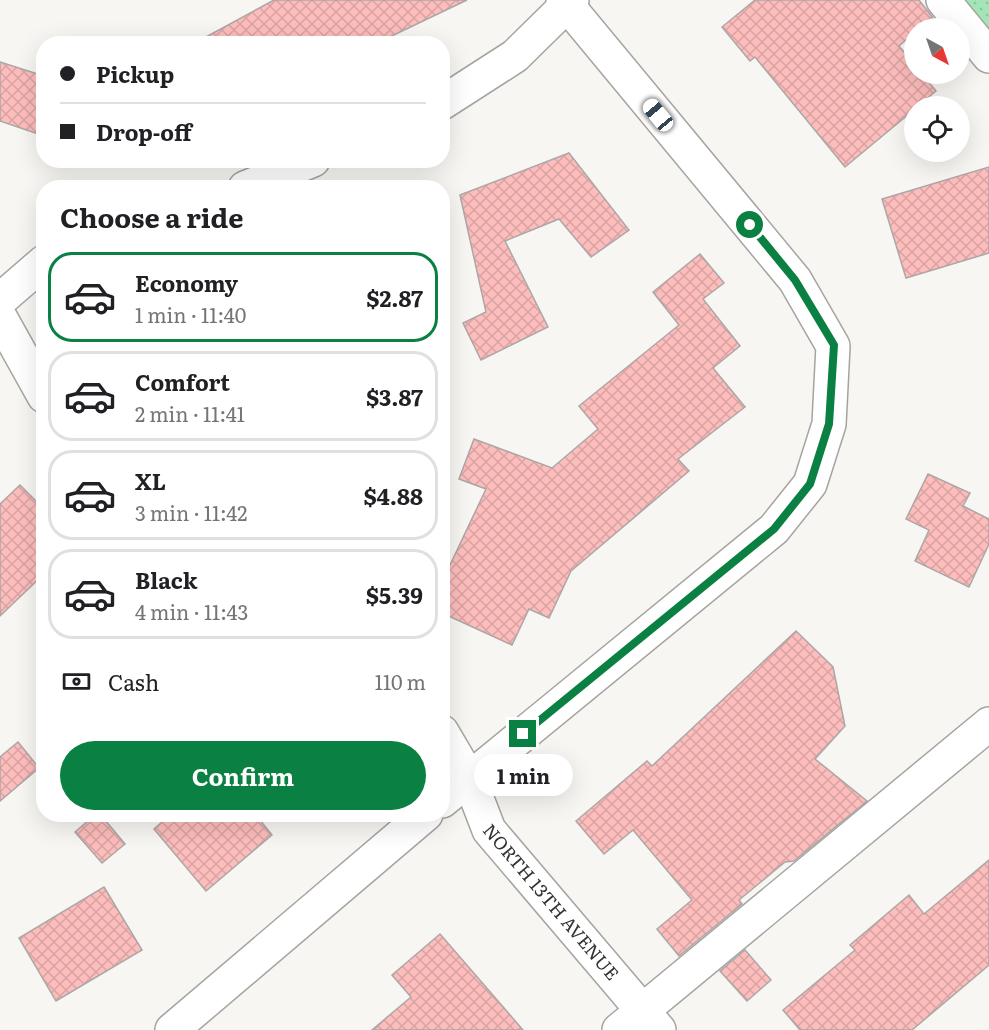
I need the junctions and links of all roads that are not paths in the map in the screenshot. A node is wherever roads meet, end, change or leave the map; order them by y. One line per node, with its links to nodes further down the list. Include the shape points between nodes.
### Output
1 (943, 0): 3 (street)
2 (567, 2): 4 (street, via 515,56); 13 (street, via 795,280 834,345 829,424 810,484 774,529)
3 (989, 56)
4 (450, 98)
5 (294, 168): 6 (street)
6 (264, 180)
7 (36, 269): 8 (street)
8 (0, 300)
9 (0, 316): 10 (street)
10 (36, 381)
11 (989, 724): 16 (street)
12 (450, 746): 13 (street, NORTH 13TH AVENUE)
13 (469, 778): 14 (street); 16 (street, NORTH 13TH AVENUE, via 489,830)
14 (450, 794)
15 (417, 822): 17 (street)
16 (640, 1024)
17 (172, 1030)

